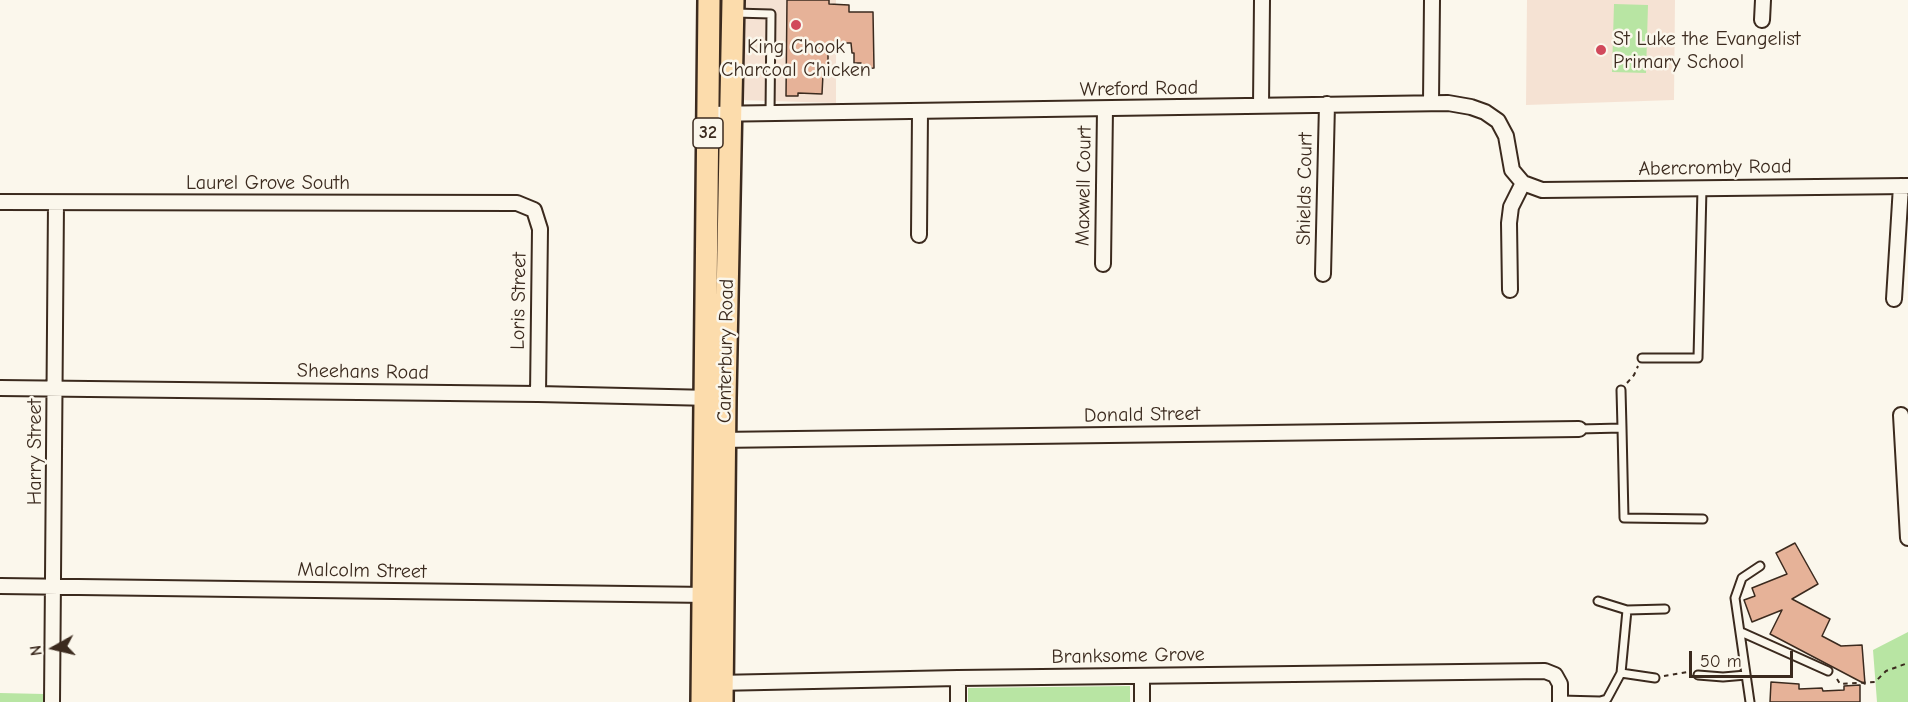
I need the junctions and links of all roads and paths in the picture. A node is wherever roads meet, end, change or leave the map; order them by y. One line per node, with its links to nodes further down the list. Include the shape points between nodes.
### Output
1 (709, 0): 12 (main road, Canterbury Road / 32)
2 (1262, 0): 9 (street)
3 (1432, 0): 7 (street)
4 (1763, 0): 6 (street)
5 (733, 7): 13 (lane, via 771,14); 14 (main road, Canterbury Road / 32)
6 (1762, 20)
7 (1431, 102): 8 (street, Wreford Road); 15 (street, Wreford Road, via 1471,107 1498,121 1506,136 1512,170)
8 (1327, 104): 9 (street, Wreford Road); 23 (street, Shields Court)
9 (1261, 106): 10 (street, Wreford Road)
10 (1105, 109): 11 (street, Wreford Road); 22 (street, Maxwell Court)
11 (920, 112): 13 (street, Wreford Road); 21 (street)
12 (708, 114): 14 (street, Wreford Road); 31 (main road, Canterbury Road / 32)
13 (770, 114): 14 (street, Wreford Road)
14 (730, 115): 31 (main road, Canterbury Road / 32)
15 (1523, 183): 17 (street, Abercromby Road, via 1542,190); 24 (street, via 1510,215)
16 (1904, 186): 17 (street, Abercromby Road); 25 (street)
17 (1702, 188): 26 (lane, via 1698,358)
18 (0, 202): 19 (street, Laurel Grove South)
19 (56, 203): 20 (street, Laurel Grove South, via 517,203); 28 (street, Harry Street)
20 (534, 210): 30 (street, Loris Street, via 540,229)
21 (919, 235)
22 (1103, 264)
23 (1323, 274)
24 (1510, 290)
25 (1894, 299)
26 (1642, 358): 29 (path)
27 (0, 388): 28 (street, Sheehans Road)
28 (54, 388): 30 (street, Sheehans Road); 40 (street, Harry Street)
29 (1621, 390): 33 (lane)
30 (538, 394): 31 (street, Sheehans Road)
31 (715, 398): 35 (main road, Canterbury Road / 32)
32 (1901, 415): 37 (street)
33 (1622, 428): 34 (lane); 36 (lane, via 1624,518)
34 (1579, 429): 35 (street, Donald Street)
35 (715, 440): 41 (main road, Canterbury Road / 32)
36 (1703, 519)
37 (1908, 538)
38 (1760, 566): 45 (lane, via 1742,578 1735,598)
39 (0, 586): 40 (street, Malcolm Street)
40 (53, 586): 41 (street, Malcolm Street); 56 (street, Harry Street)
41 (714, 595): 54 (main road, Canterbury Road / 32)
42 (1598, 601): 44 (lane)
43 (1665, 609): 44 (lane)
44 (1627, 610): 48 (lane)
45 (1741, 632): 47 (lane); 50 (lane)
46 (1908, 663): 47 (path, via 1886,671 1875,682 1840,684)
47 (1828, 671)
48 (1622, 673): 53 (lane); 55 (lane, via 1607,699)
49 (1698, 675): 50 (lane); 53 (path, via 1687,672)
50 (1746, 675): 59 (lane)
51 (1142, 676): 52 (street, Branksome Grove); 55 (street, Branksome Grove, via 1545,671 1555,675 1560,684); 58 (street)
52 (958, 678): 54 (street, Branksome Grove); 57 (street)
53 (1655, 678)
54 (712, 693)
55 (1560, 701)
56 (52, 702)
57 (958, 702)
58 (1143, 702)
59 (1750, 702)

